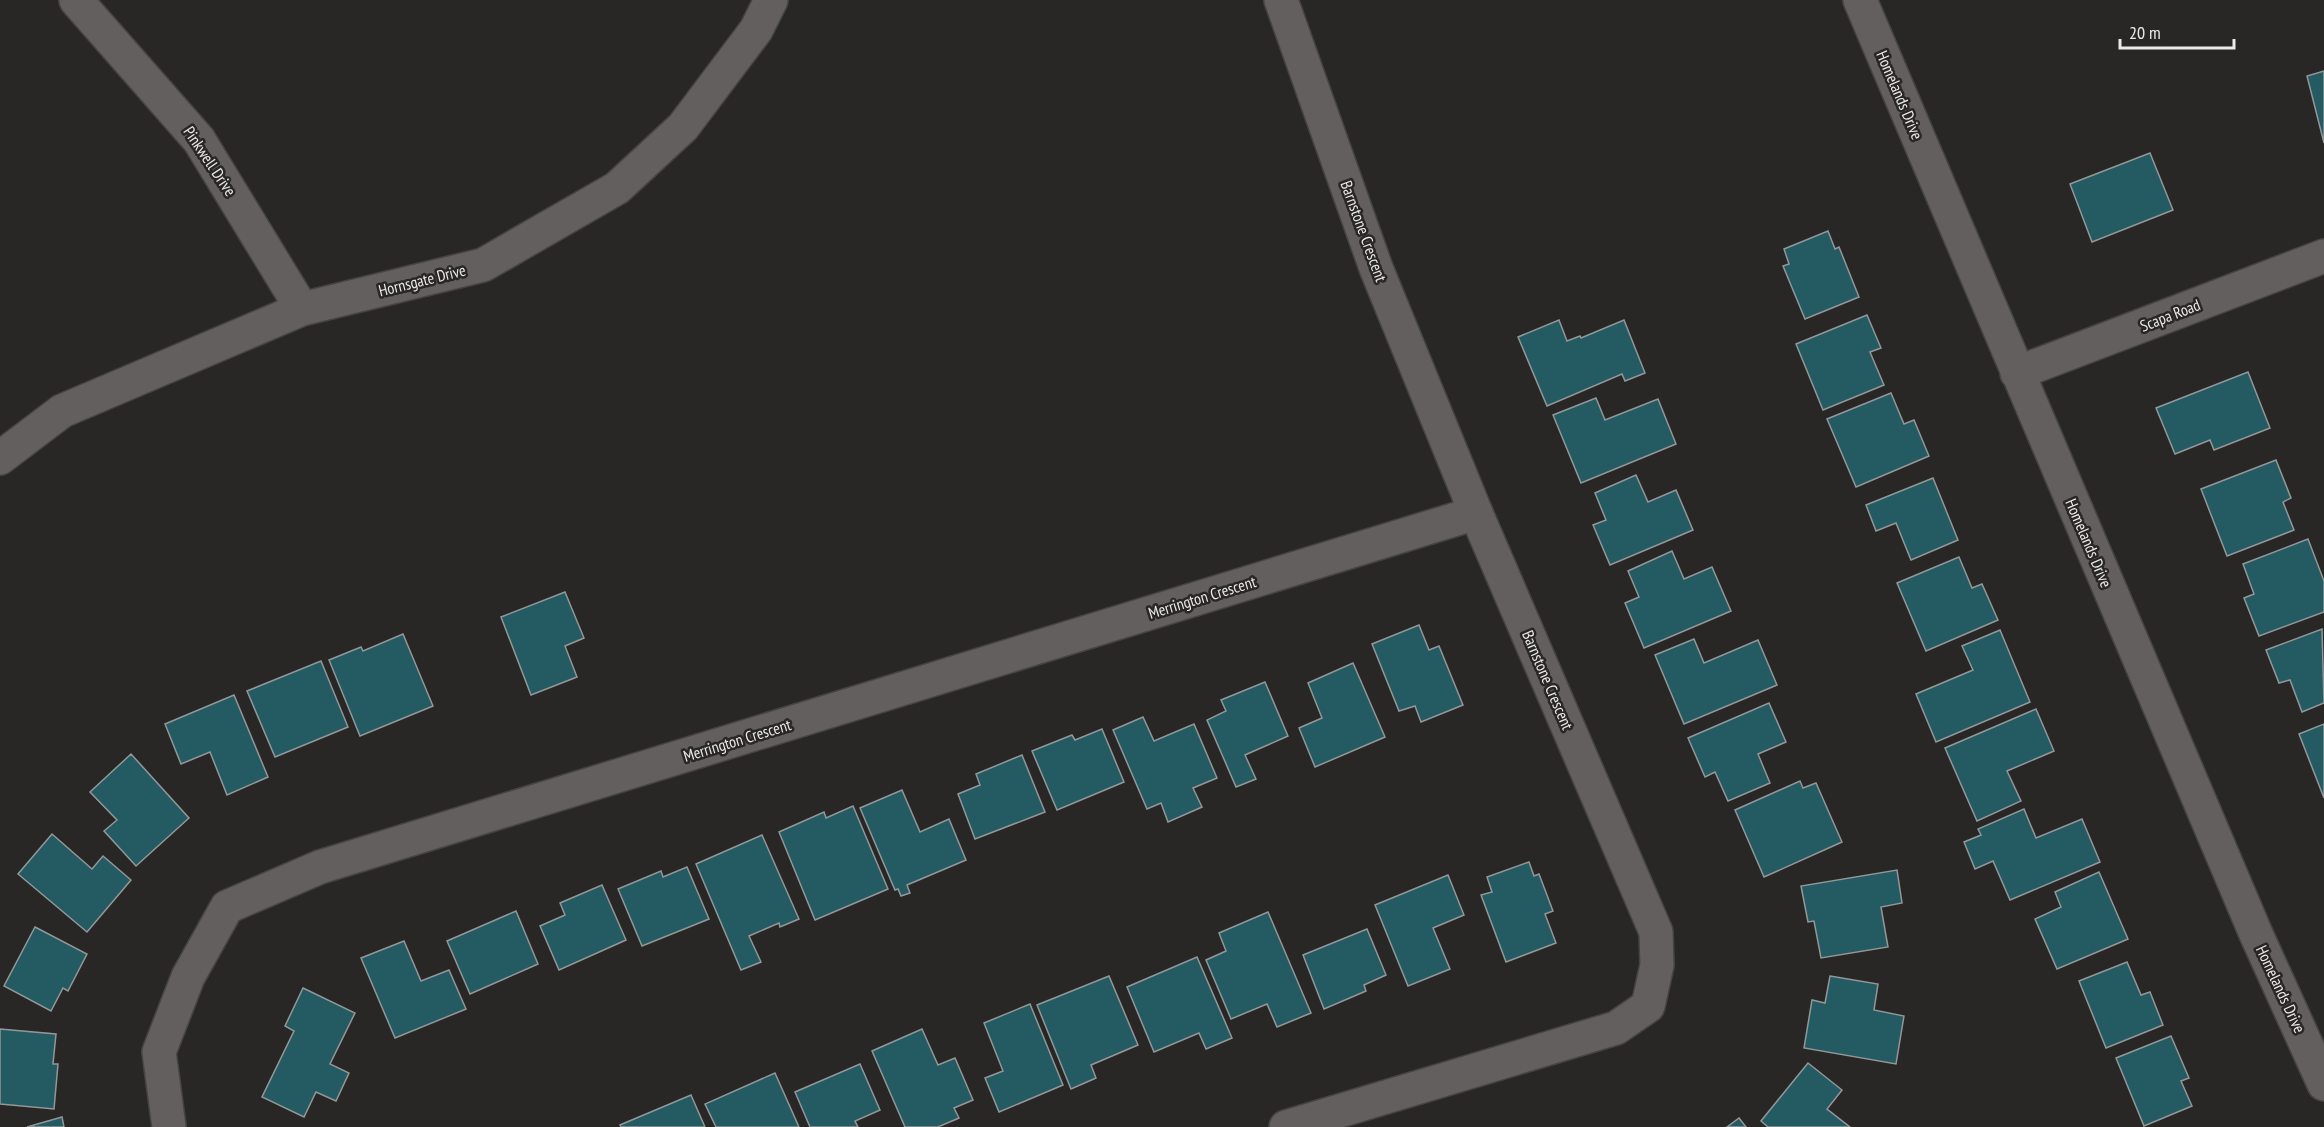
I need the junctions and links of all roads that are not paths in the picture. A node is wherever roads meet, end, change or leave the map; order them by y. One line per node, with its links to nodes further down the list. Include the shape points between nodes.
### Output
1 (76, 0): 6 (street, Pinkwell Drive, via 199,140)
2 (771, 0): 6 (street, Hornsgate Drive, via 756,30 683,127 617,188 483,265)
3 (1281, 0): 9 (street, Barnstone Crescent, via 1376,268)
4 (1860, 0): 7 (street, Homelands Drive)
5 (2324, 256): 7 (street, Scapa Road)
6 (302, 309): 8 (street, Hornsgate Drive, via 62,411)
7 (2017, 373): 10 (street, Homelands Drive, via 2251,923)
8 (0, 458)
9 (1476, 513): 11 (street, Merrington Crescent, via 320,867 226,907 188,977 159,1052); 12 (street, Barnstone Crescent, via 1656,932 1657,965 1648,1006 1616,1028)
10 (2324, 1083)
11 (170, 1127)
12 (1286, 1127)

